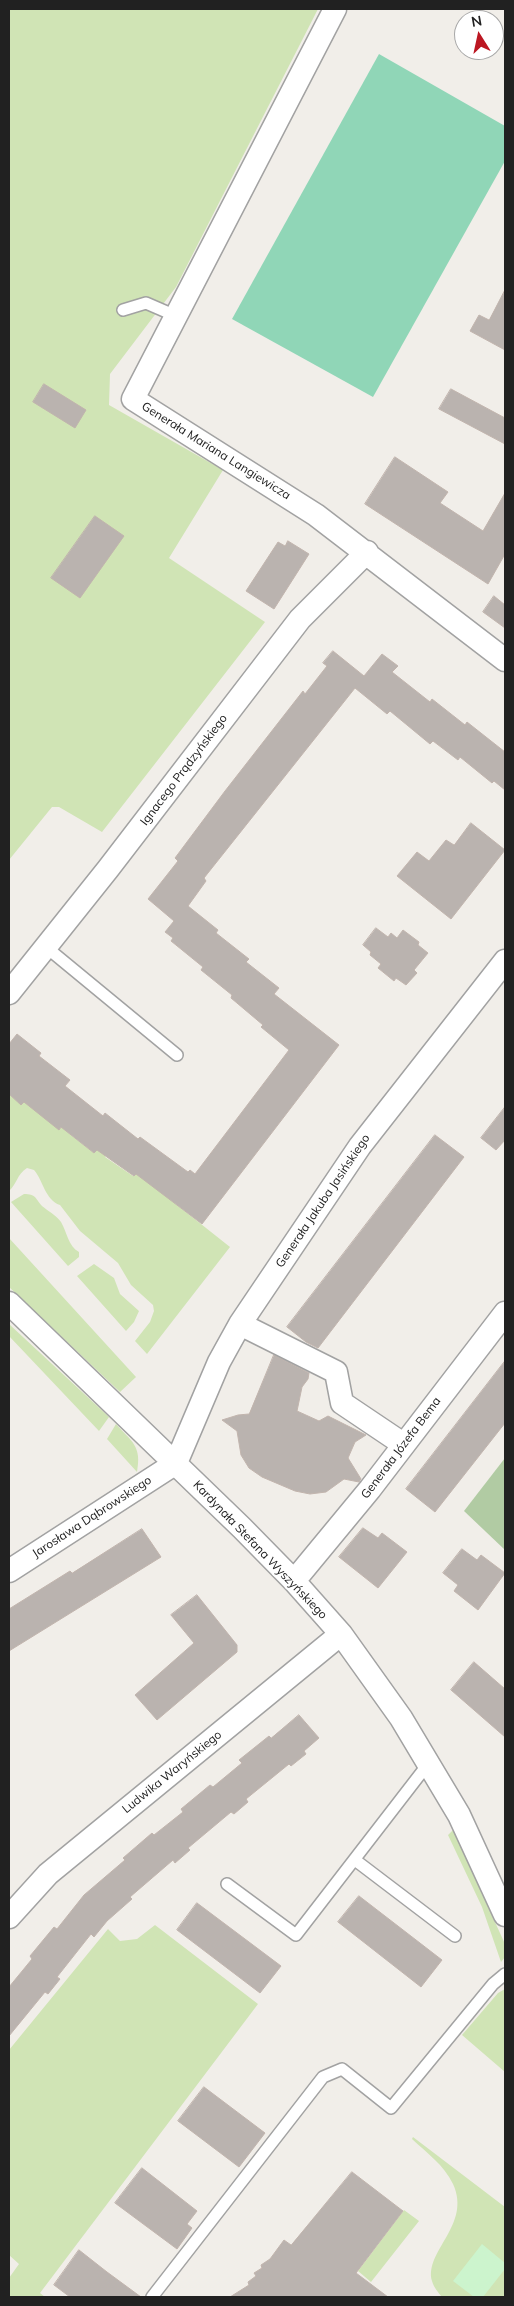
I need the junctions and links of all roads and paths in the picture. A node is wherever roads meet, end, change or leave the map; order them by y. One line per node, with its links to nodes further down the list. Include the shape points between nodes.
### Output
1 (335, 9): 3 (street, Generała Mariana Langiewicza)
2 (123, 310): 3 (lane, via 146,303)
3 (176, 316): 4 (street, Generała Mariana Langiewicza, via 133,399 316,515)
4 (367, 552): 5 (street, Generała Mariana Langiewicza); 6 (street, Ignacego Prądzyńskiego, via 300,618)
5 (505, 660)
6 (46, 947): 8 (street, Ignacego Prądzyńskiego); 9 (lane)
7 (505, 961): 12 (street, Generała Jakuba Jasińskiego, via 360,1146)
8 (9, 993)
9 (177, 1055)
10 (9, 1303): 14 (street, Kardynała Stefana Wyszyńskiego)
11 (505, 1313): 13 (street, Generała Józefa Bema)
12 (240, 1324): 13 (street, via 336,1372 342,1403); 14 (street, Generała Jakuba Jasińskiego, via 219,1362)
13 (403, 1444): 16 (street, Generała Józefa Bema)
14 (176, 1463): 15 (street, Jarosława Dąbrowskiego); 16 (street, Kardynała Stefana Wyszyńskiego)
15 (9, 1571)
16 (294, 1581): 17 (street, Kardynała Stefana Wyszyńskiego)
17 (341, 1634): 18 (street, Kardynała Stefana Wyszyńskiego, via 401,1718); 22 (street, Ludwika Waryńskiego, via 48,1874)
18 (428, 1764): 19 (lane); 21 (street, Kardynała Stefana Wyszyńskiego, via 458,1815)
19 (355, 1860): 20 (lane, via 296,1935); 23 (lane)
20 (227, 1884)
21 (505, 1915)
22 (9, 1917)
23 (455, 1936)
24 (505, 1974): 25 (lane, via 493,1984 391,2108 342,2069 323,2077)
25 (152, 2297)

